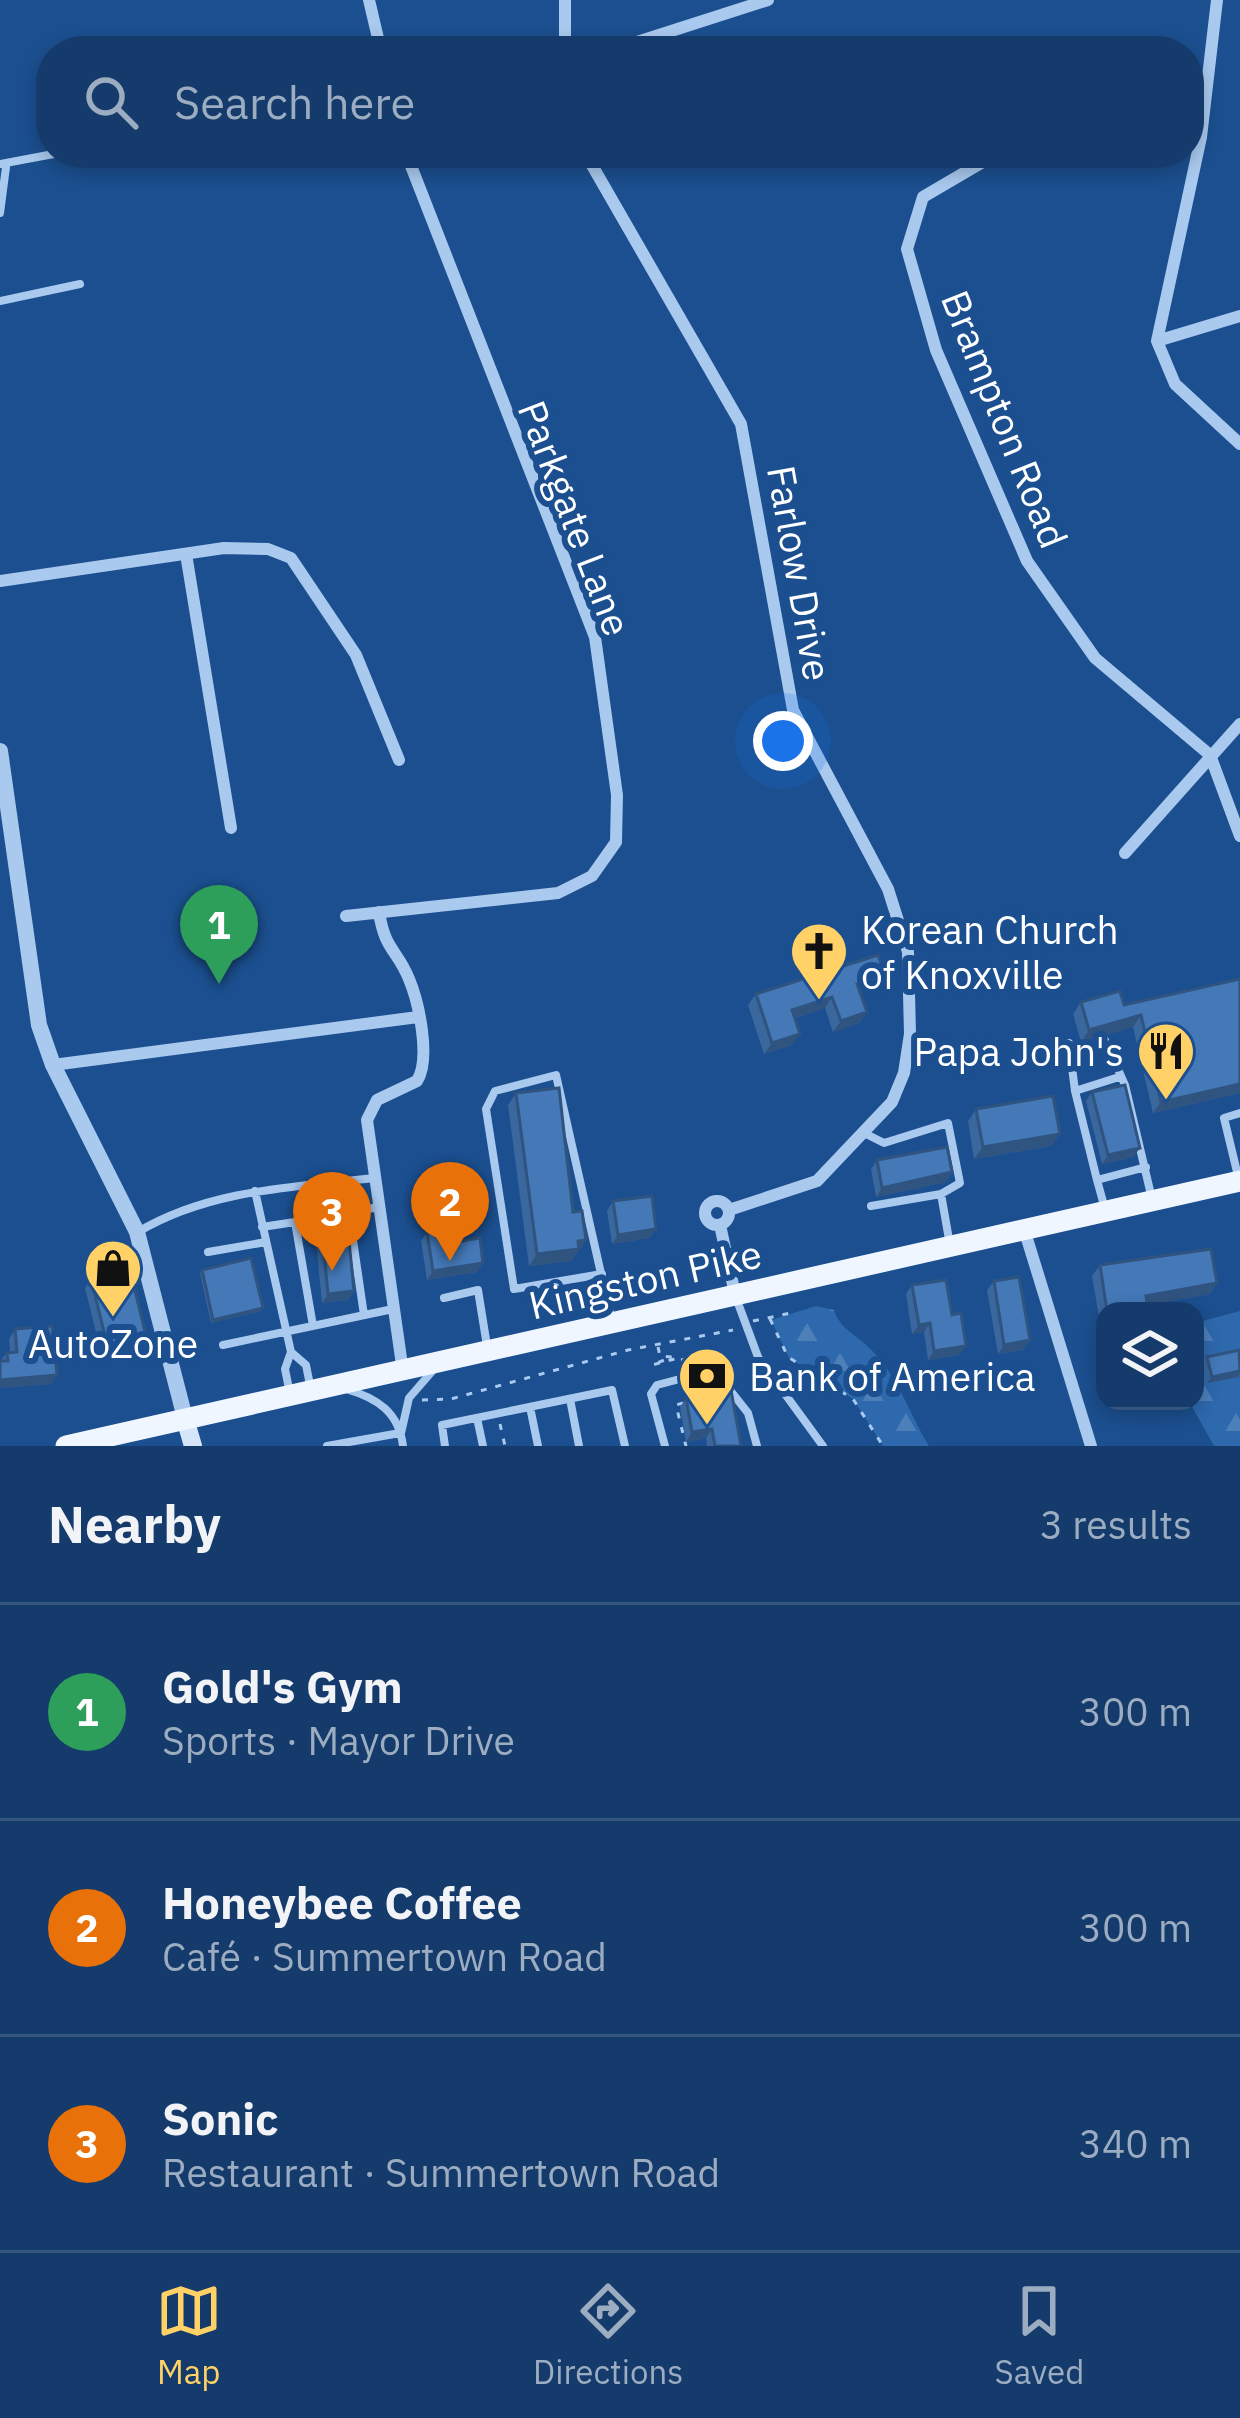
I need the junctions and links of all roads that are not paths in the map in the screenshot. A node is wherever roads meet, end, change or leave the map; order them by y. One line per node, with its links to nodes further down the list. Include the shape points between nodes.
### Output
1 (369, 0): 5 (street)
2 (565, 0): 6 (street)
3 (768, 0): 7 (street)
4 (1216, 0): 8 (street)
5 (377, 36)
6 (565, 36)
7 (656, 36)
8 (1204, 78)
9 (36, 158): 10 (lane)
10 (3, 165): 15 (lane)
11 (412, 168): 30 (street, Parkgate Lane, via 595,638 616,842 592,876 558,893)
12 (594, 168): 39 (street, Farlow Drive, via 741,424 793,710 901,918 908,1054 899,1088)
13 (972, 168): 25 (street, Brampton Road, via 923,196 907,250 936,350 1028,561 1095,658)
14 (1189, 168): 19 (street)
15 (0, 213)
16 (80, 284): 17 (lane)
17 (0, 301)
18 (1240, 316): 19 (street)
19 (1156, 340): 20 (street, via 1175,384)
20 (1240, 444)
21 (186, 554): 22 (street); 26 (street, via 268,549 292,558 356,656); 27 (street)
22 (0, 581)
23 (1240, 724): 25 (street)
24 (0, 752): 35 (street, via 35,1006)
25 (1210, 755): 28 (street); 29 (street)
26 (399, 760)
27 (231, 828)
28 (1240, 836)
29 (1124, 853)
30 (379, 912): 31 (street, Parkgate Lane); 32 (street, via 384,943 408,975)
31 (346, 916)
32 (418, 1017): 35 (street); 41 (street, via 423,1072 368,1114)
33 (1105, 1040): 36 (lane)
34 (1069, 1042): 37 (lane)
35 (52, 1065): 56 (street)
36 (1119, 1077): 37 (lane); 40 (lane)
37 (1075, 1091): 42 (lane)
38 (1240, 1113): 43 (lane, via 1224,1118)
39 (866, 1134): 45 (lane, via 884,1143 948,1123 960,1183); 49 (street, Farlow Drive, via 817,1180)
40 (1146, 1167): 42 (lane); 46 (lane)
41 (374, 1178): 44 (lane); 48 (street)
42 (1097, 1180): 50 (lane)
43 (1240, 1181): 46 (main road, Kingston Pike)
44 (256, 1191): 54 (lane); 56 (lane, via 172,1212)
45 (941, 1194): 47 (lane); 58 (lane)
46 (1153, 1200): 50 (main road, Kingston Pike)
47 (871, 1206)
48 (378, 1207): 51 (lane); 63 (street)
49 (729, 1210): 53 (street); 53 (street, via 719,1200 706,1207 706,1219)
50 (1106, 1211): 55 (main road, Kingston Pike)
51 (349, 1213): 52 (lane); 64 (lane)
52 (295, 1222): 54 (lane); 66 (lane)
53 (720, 1225): 61 (street)
54 (262, 1226): 57 (lane)
55 (1024, 1229): 58 (main road, Kingston Pike); 93 (street)
56 (137, 1232): 78 (street)
57 (266, 1242): 59 (lane); 67 (lane)
58 (950, 1246): 61 (main road, Kingston Pike)
59 (208, 1252)
60 (602, 1274): 60 (lane, via 556,1075 495,1091 486,1109 514,1289); 65 (lane)
61 (735, 1294): 65 (main road, Kingston Pike); 92 (lane, via 758,1357)
62 (444, 1298): 70 (lane, via 478,1291)
63 (394, 1308): 64 (lane); 72 (street)
64 (364, 1315): 66 (lane)
65 (612, 1323): 70 (main road, Kingston Pike)
66 (313, 1326): 67 (lane)
67 (286, 1331): 68 (lane); 69 (lane)
68 (223, 1345)
69 (291, 1352): 74 (lane, via 285,1369); 74 (lane, via 306,1365)
70 (488, 1353): 71 (main road, Kingston Pike)
71 (439, 1365): 72 (main road, Kingston Pike); 79 (lane, via 409,1401)
72 (404, 1373): 73 (main road, Kingston Pike)
73 (341, 1387): 74 (main road, Kingston Pike); 79 (lane, via 380,1401)
74 (302, 1396): 78 (main road, Kingston Pike)
75 (569, 1399): 76 (lane); 88 (lane); 89 (lane, via 612,1390)
76 (530, 1407): 77 (lane); 87 (lane)
77 (478, 1418): 85 (lane, via 442,1425); 86 (lane)
78 (186, 1422): 81 (main road, Kingston Pike); 82 (main road)
79 (401, 1432): 80 (lane); 84 (lane)
80 (363, 1442): 83 (lane)
81 (66, 1446)
82 (193, 1446)
83 (327, 1446)
84 (403, 1446)
85 (446, 1446)
86 (483, 1446)
87 (538, 1446)
88 (579, 1446)
89 (625, 1446)
90 (665, 1446): 91 (lane, via 651,1394 657,1385 714,1370 748,1413)
91 (757, 1446)
92 (823, 1446)
93 (1091, 1446)

